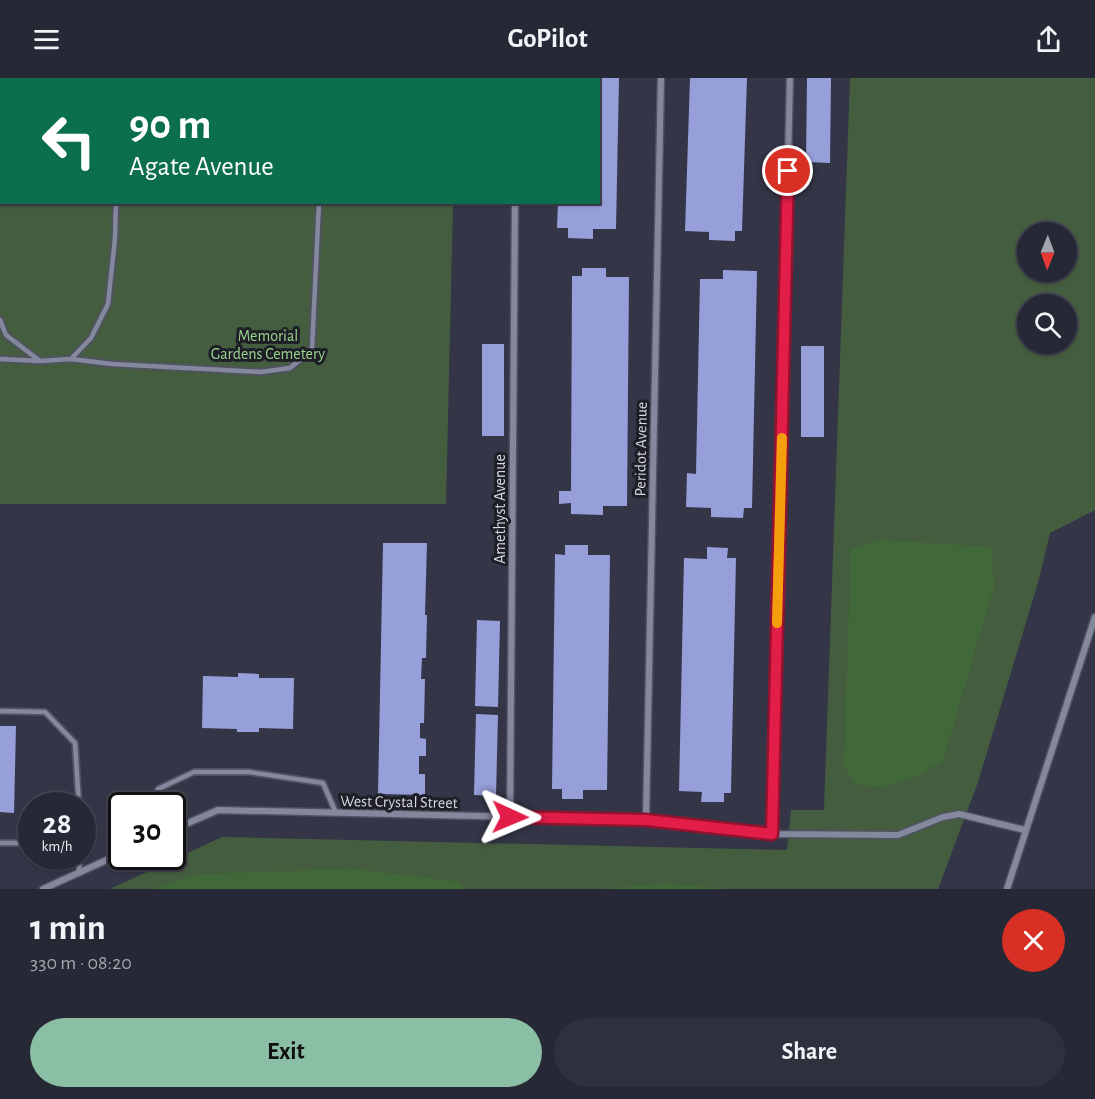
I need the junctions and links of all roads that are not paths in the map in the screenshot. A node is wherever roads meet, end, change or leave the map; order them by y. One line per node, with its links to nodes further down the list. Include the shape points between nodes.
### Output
1 (661, 78): 16 (street, Peridot Avenue)
2 (790, 78): 19 (street)
3 (116, 204): 8 (lane, via 108,304 91,338)
4 (319, 204): 8 (lane, via 312,350 290,368 261,372)
5 (515, 204): 15 (street, Amethyst Avenue)
6 (0, 320): 9 (lane, via 6,335)
7 (0, 358): 9 (lane)
8 (71, 359): 9 (lane)
9 (40, 361)
10 (1095, 617): 18 (street)
11 (0, 711): 12 (lane, via 45,712 75,743)
12 (78, 792)
13 (158, 792): 14 (lane, via 194,772 249,772 323,783)
14 (336, 813): 15 (street, West Crystal Street); 17 (street, West Crystal Street, via 218,810)
15 (510, 817): 16 (street, West Crystal Street)
16 (646, 820): 19 (street, West Crystal Street)
17 (186, 824)
18 (1025, 830): 19 (street, West Crystal Street, via 959,814 898,835); 25 (street)
19 (772, 834)
20 (0, 843): 21 (lane)
21 (18, 843)
22 (108, 860): 23 (street)
23 (79, 873): 24 (street)
24 (43, 889)
25 (1006, 889)

